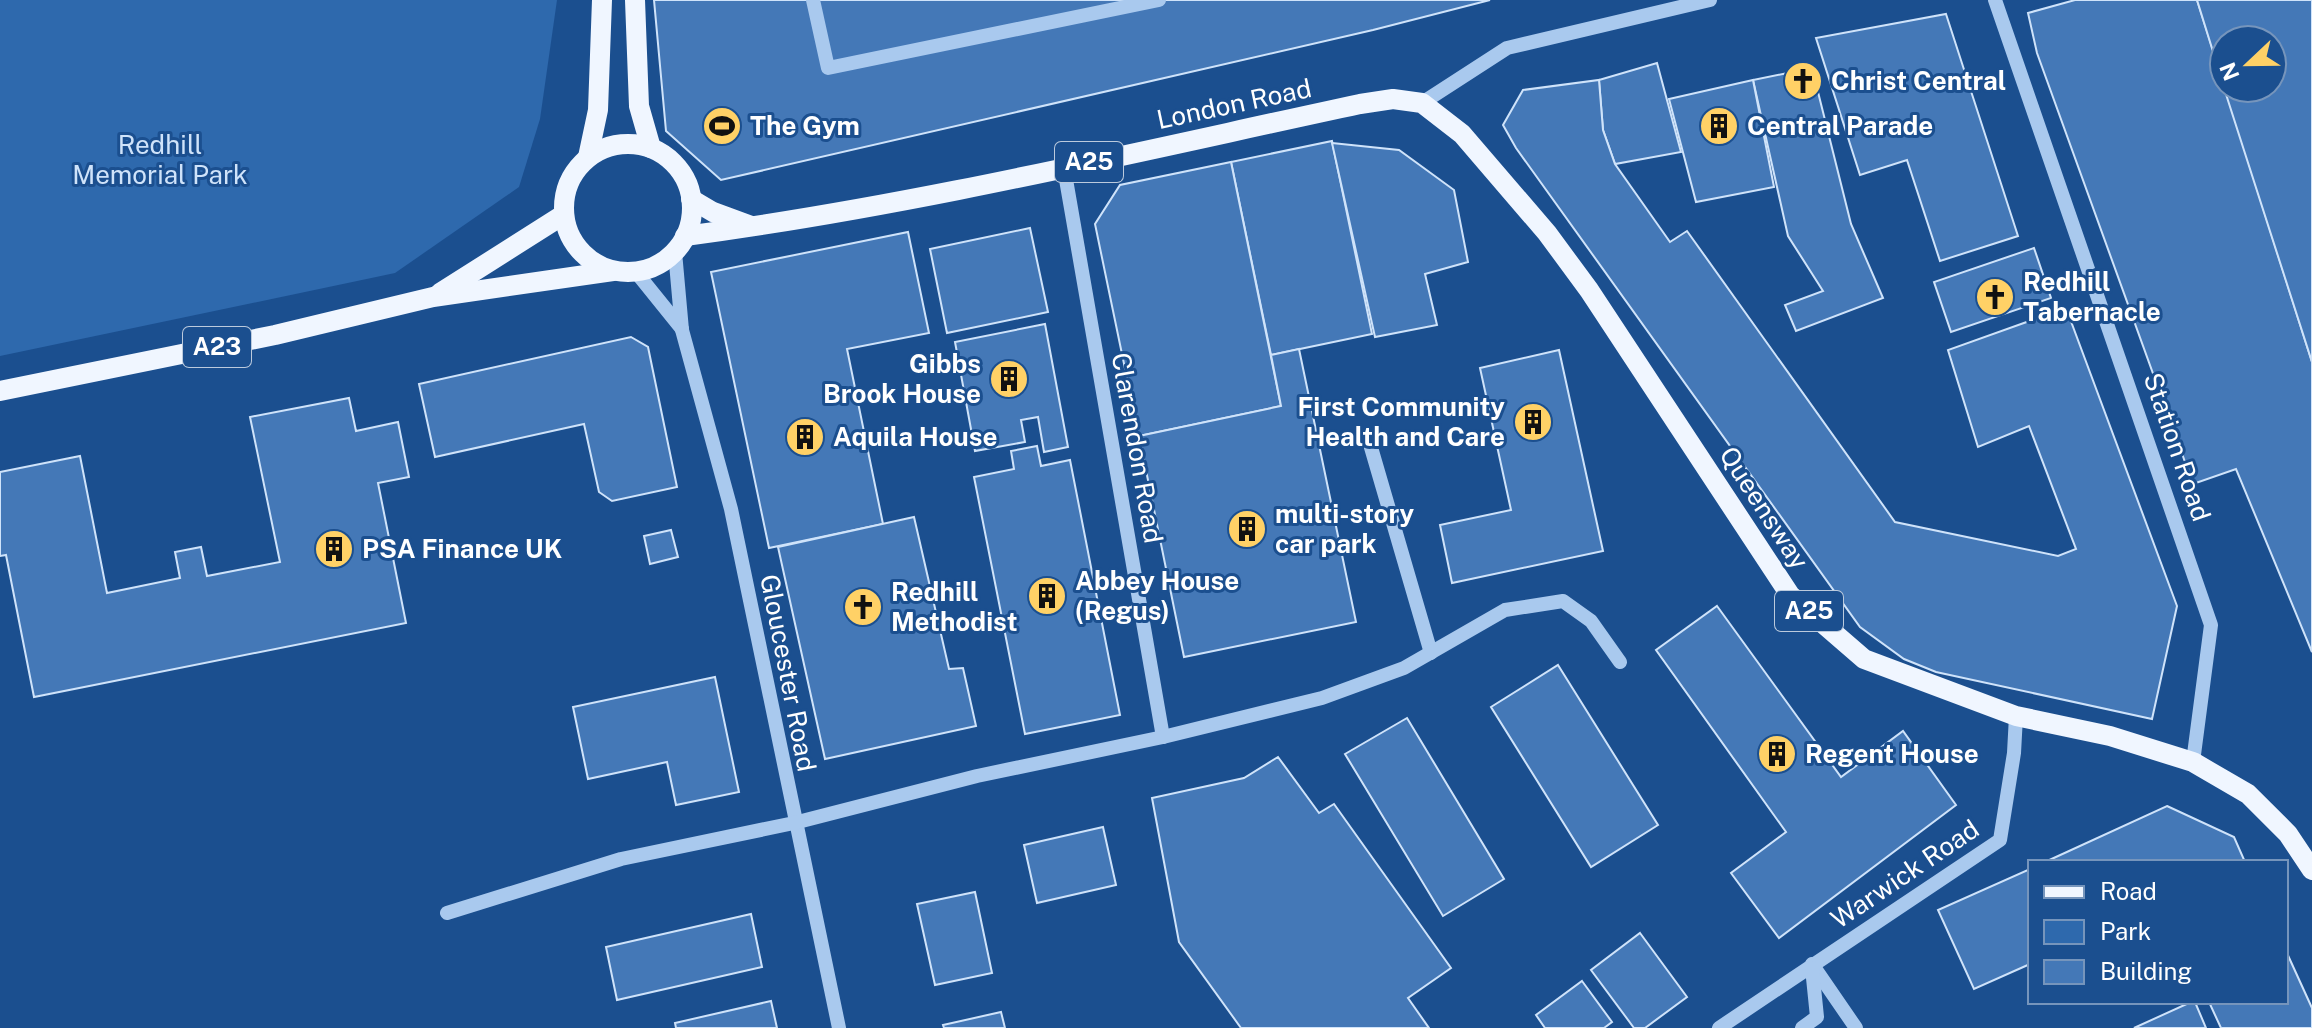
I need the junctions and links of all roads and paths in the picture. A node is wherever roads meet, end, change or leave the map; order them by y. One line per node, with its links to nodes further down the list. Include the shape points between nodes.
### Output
1 (602, 0): 9 (main road, via 598,110)
2 (635, 0): 8 (main road, via 639,106)
3 (813, 0): 4 (street, via 828,68)
4 (1159, 0)
5 (1710, 0): 7 (street, via 1507,48)
6 (1995, 0): 25 (street, Station Road, via 2211,625)
7 (1422, 103): 10 (main road, London Road / A25, via 1393,99 1360,104); 23 (main road, Queensway / A25, via 1462,134 1547,233 1790,595 1864,659)
8 (651, 148): 9 (main road, via 607,146); 11 (main road, via 671,160 685,178)
9 (588, 157): 12 (main road, via 565,192)
10 (1064, 168): 13 (main road, London Road / A25); 24 (street, Clarendon Road)
11 (691, 199): 13 (main road); 14 (main road, via 692,215)
12 (563, 215): 15 (main road, via 579,250); 17 (main road, A23)
13 (754, 227): 14 (main road, London Road / A25)
14 (680, 244): 16 (main road, via 657,265); 18 (street, Gloucester Road)
15 (613, 271): 16 (main road); 17 (main road, A23)
16 (636, 272): 18 (street, Gloucester Road)
17 (433, 297): 19 (main road, A23)
18 (682, 330): 26 (street, Gloucester Road, via 731,509)
19 (0, 391)
20 (1370, 444): 21 (street)
21 (1431, 653): 22 (street, via 1505,610 1563,601 1591,621); 24 (street, via 1322,698)
22 (1620, 662)
23 (2016, 716): 25 (main road, Queensway / A25, via 2110,736); 29 (street, Warwick Road, via 2000,840)
24 (1163, 737): 26 (street, via 977,776)
25 (2193, 762): 27 (main road, A25, via 2248,794 2288,834)
26 (794, 823): 28 (street, via 621,859); 30 (street, Gloucester Road)
27 (2312, 870)
28 (447, 913)
29 (1812, 964): 31 (street, Warwick Road); 32 (street, via 1817,1017); 33 (street)
30 (839, 1028)
31 (1719, 1028)
32 (1802, 1028)
33 (1856, 1028)

